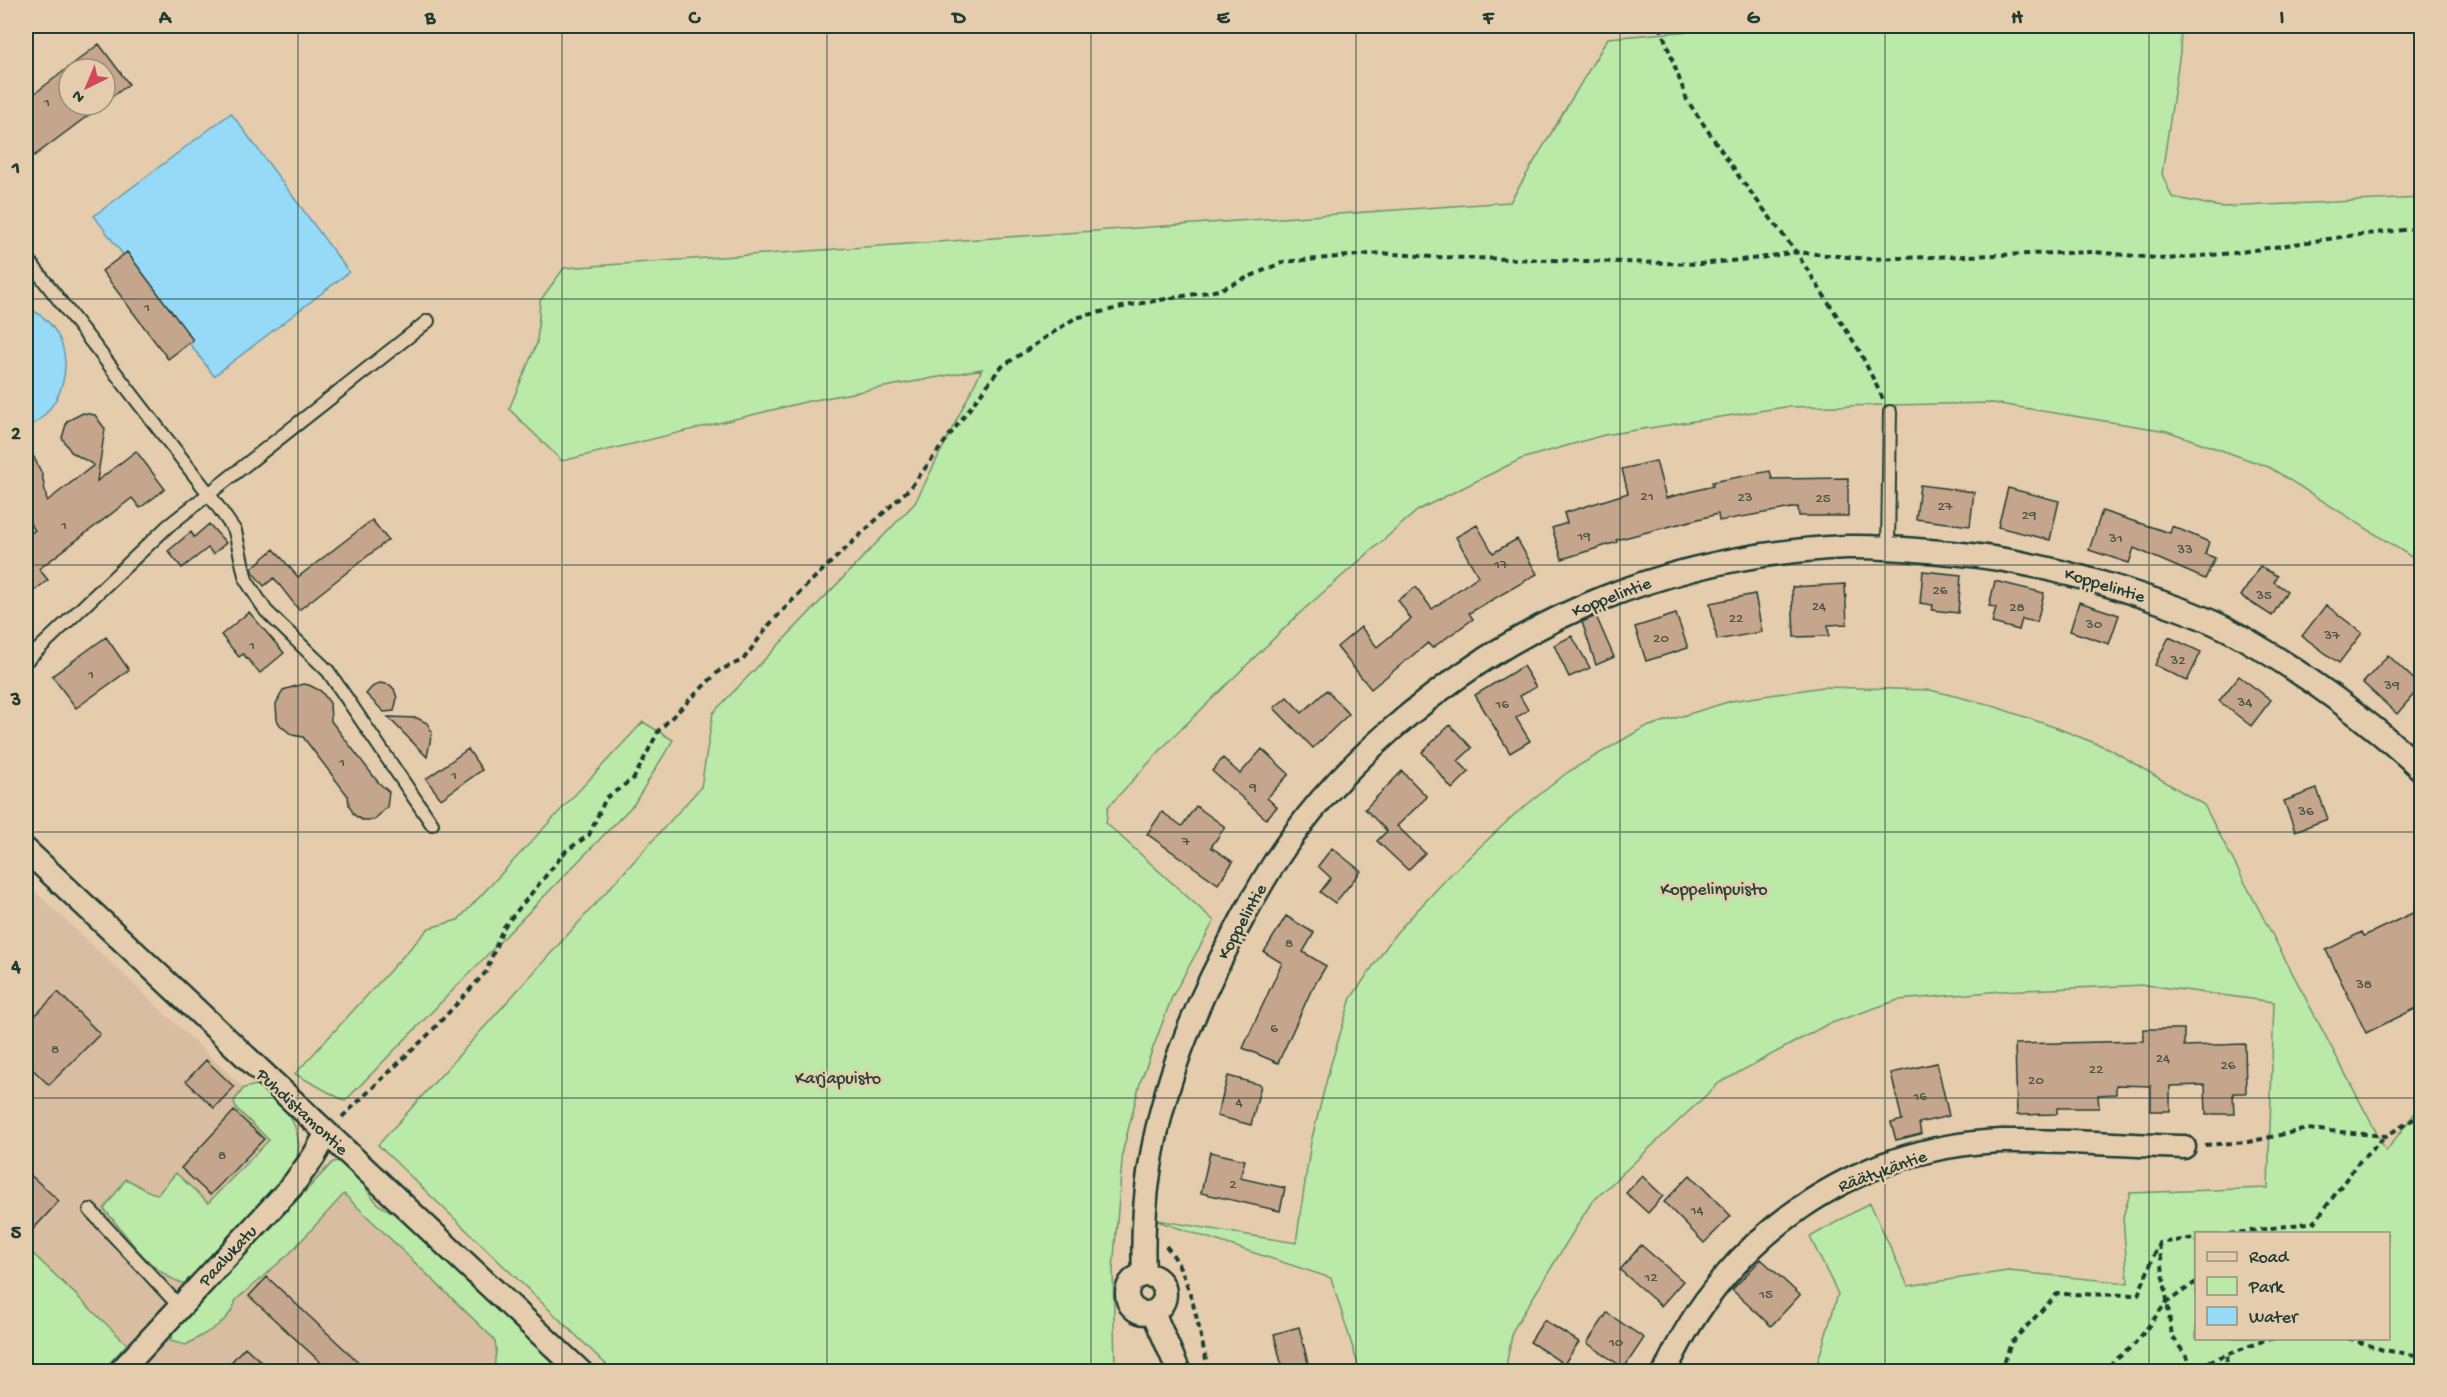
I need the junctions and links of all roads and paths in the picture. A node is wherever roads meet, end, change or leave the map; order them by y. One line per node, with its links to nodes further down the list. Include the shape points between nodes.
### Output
1 (1660, 26): 3 (path, via 1687,100)
2 (2421, 228): 3 (path, via 2166,258 2094,252 1868,259)
3 (1796, 252): 6 (path, via 1859,350); 14 (path, via 1700,264 1381,253 1282,262 1219,290 1075,318 1000,368 911,487 808,584 743,660 720,670 659,730 634,778 606,798 589,835 566,851 503,927 486,972 427,1036)
4 (26, 257): 7 (lane)
5 (428, 321): 7 (lane)
6 (1890, 412): 8 (lane)
7 (209, 494): 9 (lane, via 168,526); 11 (lane, via 235,531 246,580 266,611 328,671)
8 (1888, 548): 10 (street, Koppelintie, via 1978,555 2044,566 2189,612 2243,638 2295,671 2377,731); 20 (street, Koppelintie, via 1806,550 1748,557 1621,591 1557,617 1492,652 1368,750 1296,832 1257,891 1205,988 1174,1064 1163,1104 1147,1188)
9 (26, 662)
10 (2421, 770)
11 (432, 824)
12 (26, 850): 14 (street, Puhdistamontie)
13 (2421, 1114): 15 (path)
14 (327, 1132): 24 (street, Paalukatu, via 292,1186); 30 (street, Puhdistamontie)
15 (2386, 1136): 16 (path, via 2307,1129 2248,1142); 18 (path, via 2356,1164 2314,1222)
16 (2184, 1147): 33 (street, Räätykäntie, via 2002,1141 1906,1158 1856,1176 1809,1201 1744,1253 1695,1314)
17 (90, 1210): 24 (lane)
18 (2250, 1232)
19 (2195, 1238): 21 (path)
20 (1143, 1239): 31 (street, Koppelintie, via 1144,1274 1161,1281 1166,1292 1163,1304 1153,1312); 32 (path, via 1158,1240 1177,1259)
21 (2159, 1243): 23 (path); 34 (path, via 2138,1295 2057,1294 2012,1342)
22 (2195, 1283): 23 (path)
23 (2166, 1303): 27 (path, via 2172,1336 2194,1367); 35 (path, via 2135,1344)
24 (180, 1306): 29 (street, Paalukatu)
25 (2265, 1340): 27 (path)
26 (2354, 1340): 28 (path, via 2383,1350)
27 (2228, 1354): 36 (path)
28 (2421, 1354)
29 (120, 1371)
30 (581, 1371)
31 (1179, 1371)
32 (1209, 1371)
33 (1665, 1371)
34 (2001, 1371)
35 (2101, 1371)
36 (2224, 1371)

